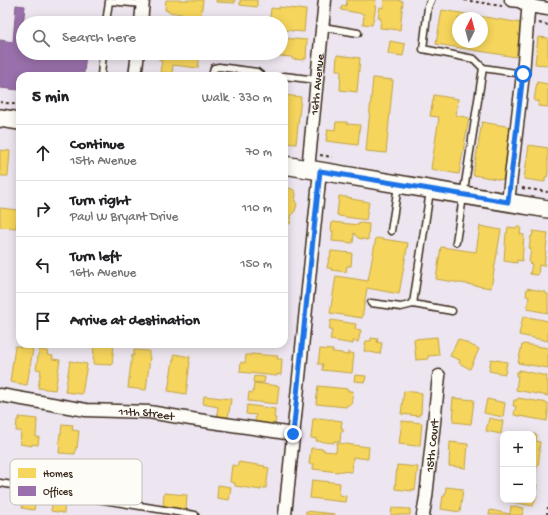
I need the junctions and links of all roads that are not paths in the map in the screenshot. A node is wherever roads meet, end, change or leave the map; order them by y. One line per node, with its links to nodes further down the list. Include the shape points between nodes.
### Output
1 (325, 0): 9 (street, 16th Avenue)
2 (431, 0): 13 (lane, via 423,49 474,59)
3 (143, 2): 7 (lane, via 109,1); 8 (street)
4 (529, 3): 5 (street, via 519,1); 6 (street); 18 (street)
5 (509, 4)
6 (548, 9)
7 (107, 16)
8 (142, 16)
9 (323, 27): 10 (lane); 20 (street, 16th Avenue)
10 (358, 33)
11 (102, 60): 14 (lane)
12 (137, 60): 15 (street)
13 (482, 68): 18 (lane); 27 (lane)
14 (101, 72)
15 (136, 72)
16 (213, 72): 17 (lane, via 214,68 219,67)
17 (257, 72)
18 (523, 74): 28 (street)
19 (288, 76): 20 (lane)
20 (317, 80): 24 (street, 16th Avenue)
21 (0, 118): 22 (street)
22 (16, 120)
23 (288, 166): 24 (street)
24 (314, 170): 25 (street); 37 (street, 16th Avenue)
25 (399, 184): 26 (street); 30 (lane)
26 (430, 190): 27 (street); 33 (lane)
27 (463, 195): 28 (street); 31 (lane)
28 (508, 202): 29 (street)
29 (548, 209)
30 (391, 231)
31 (456, 242)
32 (371, 303): 33 (lane, via 400,306)
33 (413, 304): 34 (lane)
34 (452, 311)
35 (439, 376): 43 (street, 15th Court)
36 (0, 395): 37 (street, 11th Street, via 86,410 149,412)
37 (293, 434): 42 (street, 16th Avenue)
38 (0, 483): 39 (lane)
39 (10, 485)
40 (134, 505): 41 (lane)
41 (195, 515)
42 (285, 515)
43 (423, 515)

